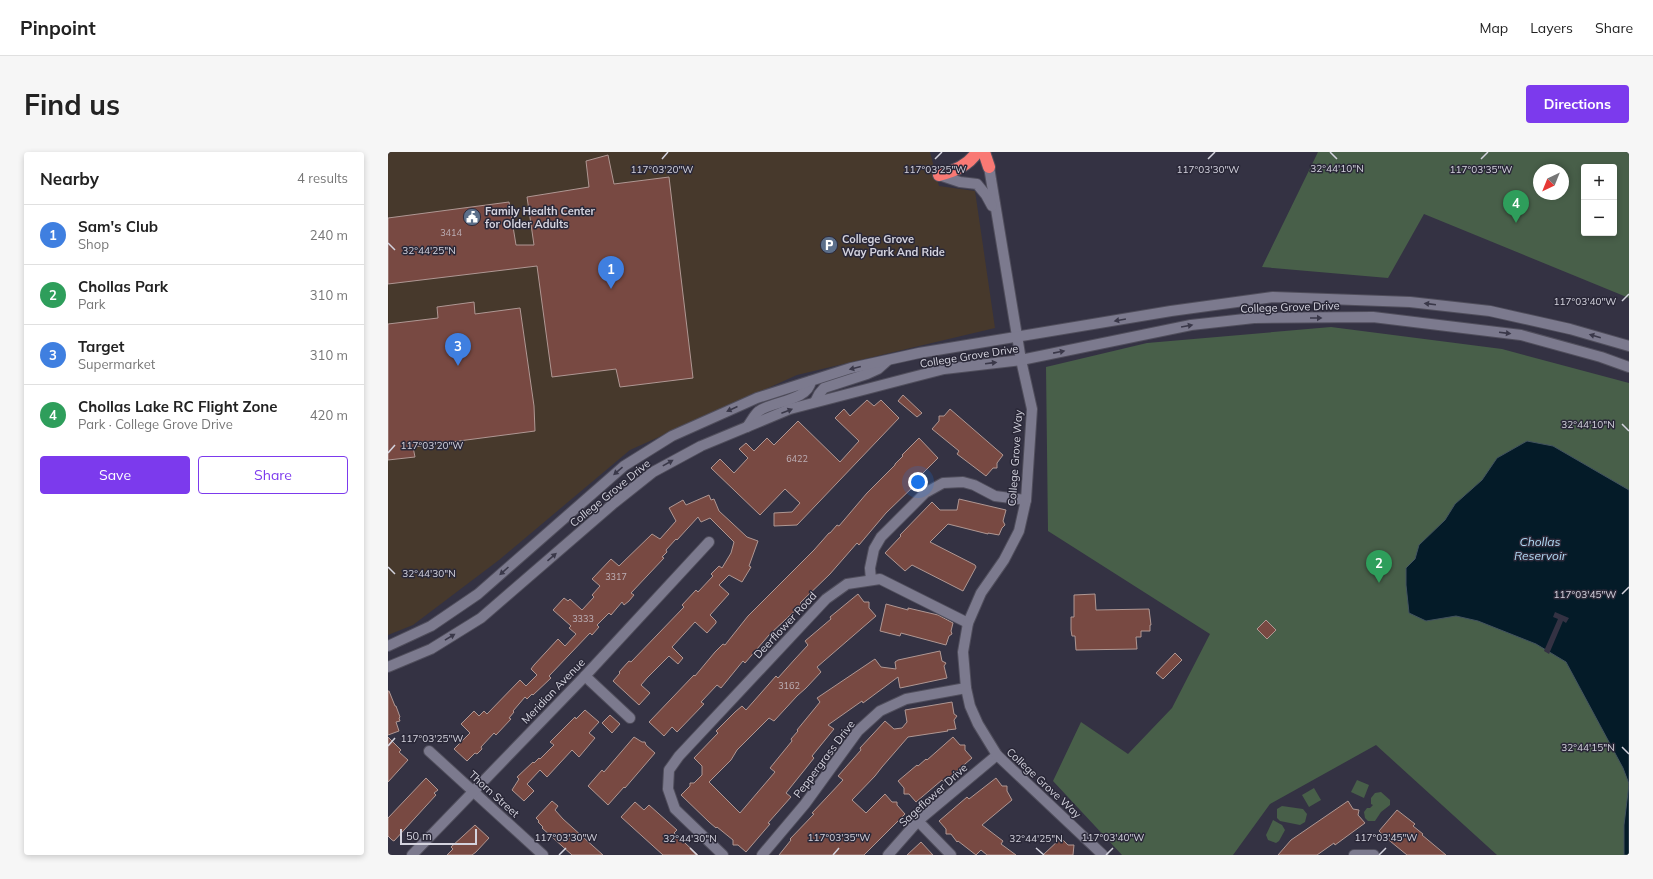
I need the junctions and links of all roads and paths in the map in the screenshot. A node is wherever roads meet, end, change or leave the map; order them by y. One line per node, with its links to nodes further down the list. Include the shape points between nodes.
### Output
1 (977, 152): 5 (highway, via 961,167)
2 (984, 152): 4 (highway)
3 (990, 152): 4 (highway)
4 (989, 167): 6 (main road, College Grove Way)
5 (939, 175): 6 (main road, via 977,184)
6 (997, 217): 7 (main road, College Grove Way)
7 (1017, 337): 8 (main road, College Grove Drive, one-way to 7, via 1570,329 1490,311 1410,302 1273,297); 9 (main road, College Grove Drive); 10 (main road, College Grove Way)
8 (1629, 346)
9 (888, 360): 12 (main road, College Grove Drive, one-way to 12); 13 (main road, via 878,369 824,388)
10 (1021, 360): 11 (main road, College Grove Drive, one-way to 11, via 1191,325 1254,318 1373,317 1521,335); 13 (main road, College Grove Drive, one-way to 10, via 944,370); 15 (main road, College Grove Way, via 1032,409)
11 (1629, 367)
12 (811, 381): 14 (main road, via 809,388 802,395 759,411); 19 (main road, College Grove Drive, one-way to 19, via 757,398 672,436 624,466 478,594 431,626)
13 (815, 402): 14 (main road, College Grove Drive, one-way to 13, via 790,409)
14 (747, 427): 20 (main road, College Grove Drive, one-way to 14, via 432,649 481,618 653,472 701,446)
15 (1026, 500): 17 (main road, via 995,496 963,482 943,483 925,493 880,537 874,549); 18 (main road, College Grove Way, via 1019,531 1004,560 981,593)
16 (709, 542): 21 (main road, Meridian Avenue)
17 (870, 580): 18 (main road, Deerflower Road, via 880,579); 30 (main road, Deerflower Road, via 847,584 826,599 669,770 668,789 675,809)
18 (968, 623): 22 (main road, College Grove Way, via 964,652)
19 (388, 646)
20 (388, 667)
21 (584, 676): 23 (main road); 26 (main road, Meridian Avenue)
22 (966, 688): 25 (main road, College Grove Way, via 978,724); 31 (main road, Peppergrass Drive, via 906,699 880,711 858,731 805,804)
23 (630, 718)
24 (429, 751): 26 (main road, Thorn Street)
25 (997, 755): 27 (main road, Sageflower Drive); 34 (main road, College Grove Way)
26 (473, 791): 28 (main road, Meridian Avenue); 29 (main road, Thorn Street)
27 (918, 821): 32 (main road, Sageflower Drive); 33 (main road)
28 (412, 855)
29 (543, 855)
30 (723, 855)
31 (762, 855)
32 (888, 855)
33 (951, 855)
34 (1103, 855)
35 (1354, 855): 36 (main road)
36 (1374, 855)

